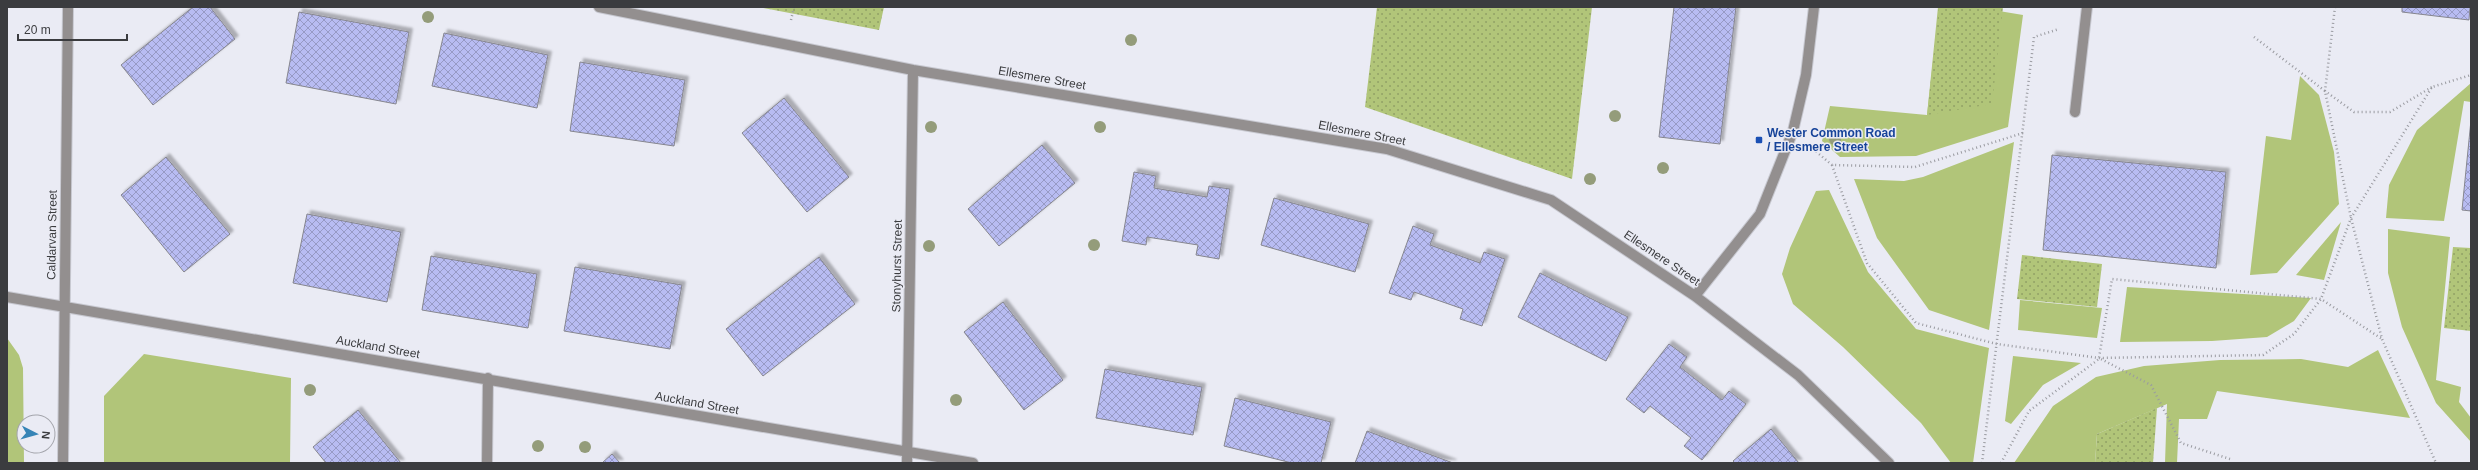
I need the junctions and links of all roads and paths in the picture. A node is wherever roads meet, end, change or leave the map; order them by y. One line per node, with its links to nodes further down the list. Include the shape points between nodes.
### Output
1 (68, 7): 20 (street, Caldarvan Street)
2 (601, 7): 8 (street, Ellesmere Street)
3 (1814, 7): 13 (street, via 1806,75)
4 (2087, 7): 6 (street)
5 (2335, 7): 11 (path)
6 (2086, 20): 12 (street); 14 (path, via 2034,37)
7 (2254, 37): 11 (path)
8 (913, 70): 17 (street, Ellesmere Street, via 1387,149 1550,200); 25 (street, Stonyhurst Street)
9 (2471, 75): 10 (path)
10 (2432, 87): 11 (path, via 2390,112 2354,112); 16 (path)
11 (2325, 91): 16 (path)
12 (2075, 112)
13 (1793, 131): 15 (path); 17 (street, via 1760,214)
14 (2022, 132): 15 (path, via 1915,167); 22 (path)
15 (1832, 165): 22 (path, via 1867,263 1916,322)
16 (2351, 218): 19 (path); 21 (path)
17 (1695, 296): 31 (street, Ellesmere Street, via 1798,375)
18 (7, 297): 20 (street, Auckland Street)
19 (2321, 299): 21 (path); 23 (path, via 2294,334 2263,356); 23 (path, via 2112,280)
20 (64, 307): 24 (street, Auckland Street); 27 (street, Caldarvan Street)
21 (2382, 339): 34 (path)
22 (1997, 344): 23 (path); 32 (path)
23 (2099, 358): 26 (path, via 2151,385 2181,444); 33 (path, via 2029,411)
24 (488, 378): 25 (street, Auckland Street); 28 (street)
25 (907, 452): 29 (street, Stonyhurst Street); 30 (street)
26 (2230, 459)
27 (63, 463)
28 (487, 463)
29 (907, 463)
30 (972, 463)
31 (1889, 463)
32 (1982, 463)
33 (2001, 463)
34 (2436, 463)

